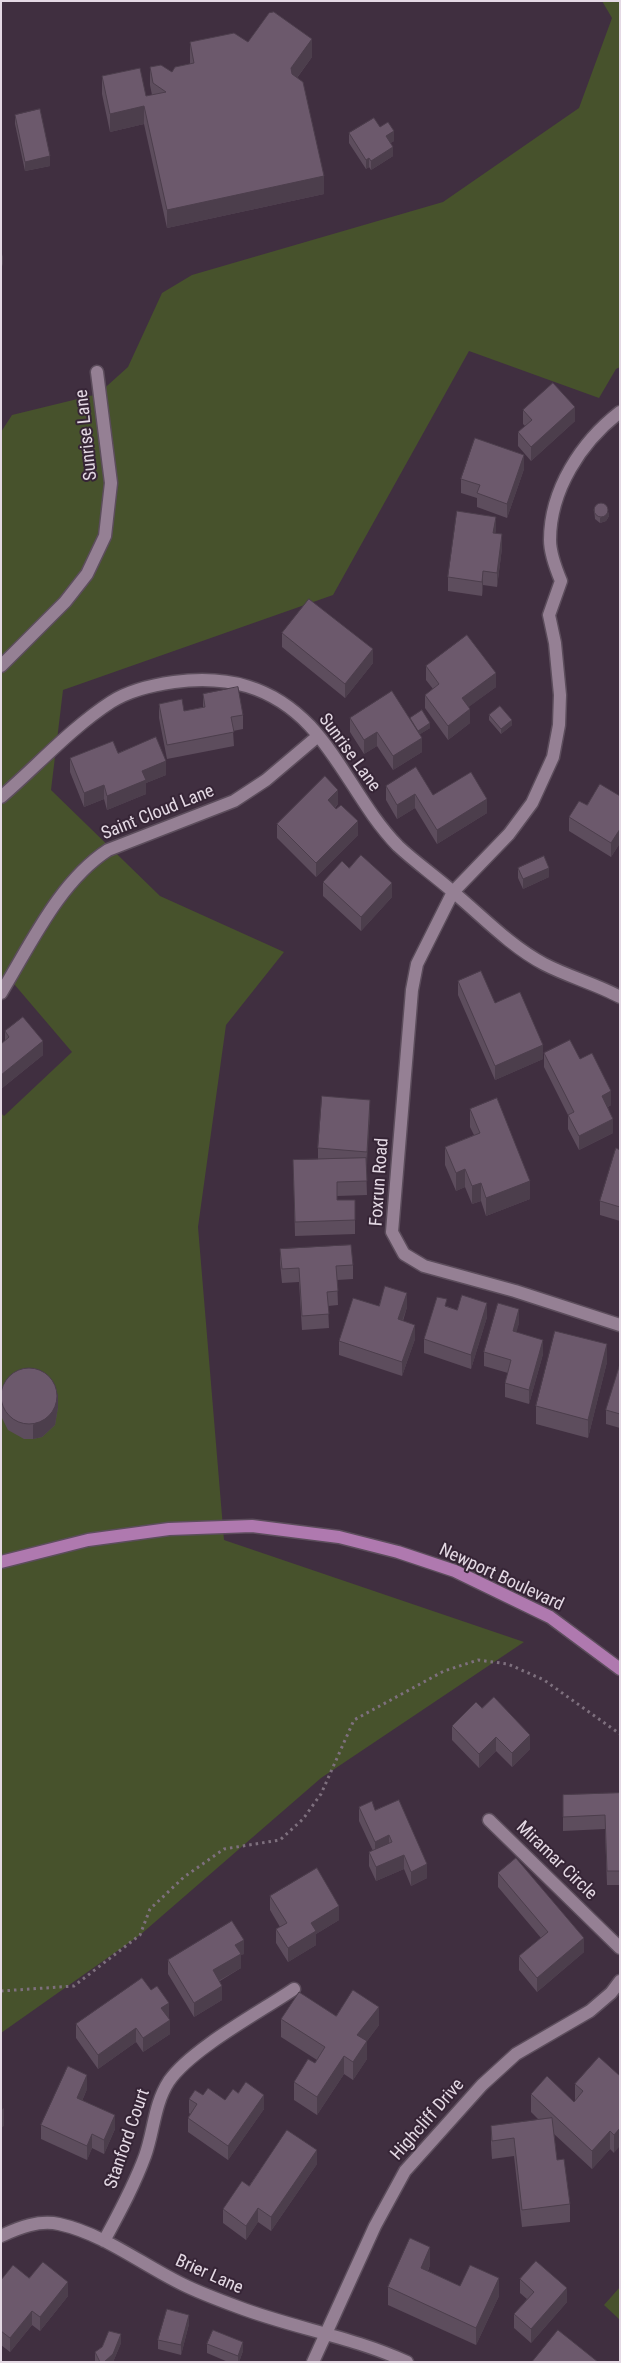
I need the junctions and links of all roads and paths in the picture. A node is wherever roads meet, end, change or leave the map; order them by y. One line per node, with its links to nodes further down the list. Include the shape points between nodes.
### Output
1 (97, 372): 3 (street, Sunrise Lane, via 111,482 105,536 87,574 65,602)
2 (620, 412): 6 (street, Foxrun Road, via 587,442 563,483 554,510 550,541 560,581 549,615 560,696 553,757 532,803 510,834)
3 (1, 666)
4 (318, 736): 5 (street, Sunrise Lane, via 301,717 252,686 216,679 155,685 128,694 89,717); 6 (street, Sunrise Lane, via 376,822 399,847); 7 (street, Saint Cloud Lane, via 266,780 234,801 108,850 92,861 60,897)
5 (1, 797)
6 (453, 892): 8 (street, Sunrise Lane, via 498,932 543,963); 9 (street, Foxrun Road, via 417,964 412,990 392,1232 404,1254 424,1266 515,1291)
7 (1, 993)
8 (620, 997)
9 (620, 1326)
10 (1, 1562): 11 (main road, Newport Boulevard, via 88,1540 169,1529 252,1526 339,1537 455,1571 550,1617)
11 (620, 1669)
12 (620, 1734): 17 (path, via 544,1680 508,1664 478,1660 444,1671 354,1720 322,1794 304,1819 280,1840 224,1849 184,1876 150,1909 140,1935 74,1986)
13 (489, 1820): 14 (street, Miramar Circle)
14 (620, 1948)
15 (620, 1982): 20 (street, Highcliff Drive, via 590,2011 516,2054 482,2085 405,2171 375,2226)
16 (294, 1989): 19 (street, Stanford Court, via 193,2055 171,2079 157,2104 146,2154)
17 (1, 1990)
18 (1, 2236): 19 (street, Brier Lane, via 38,2223 75,2228)
19 (104, 2241): 20 (street, Brier Lane, via 182,2284 239,2308)
20 (326, 2333): 21 (street, Highcliff Drive); 22 (street, Brier Lane)
21 (313, 2362)
22 (407, 2362)

